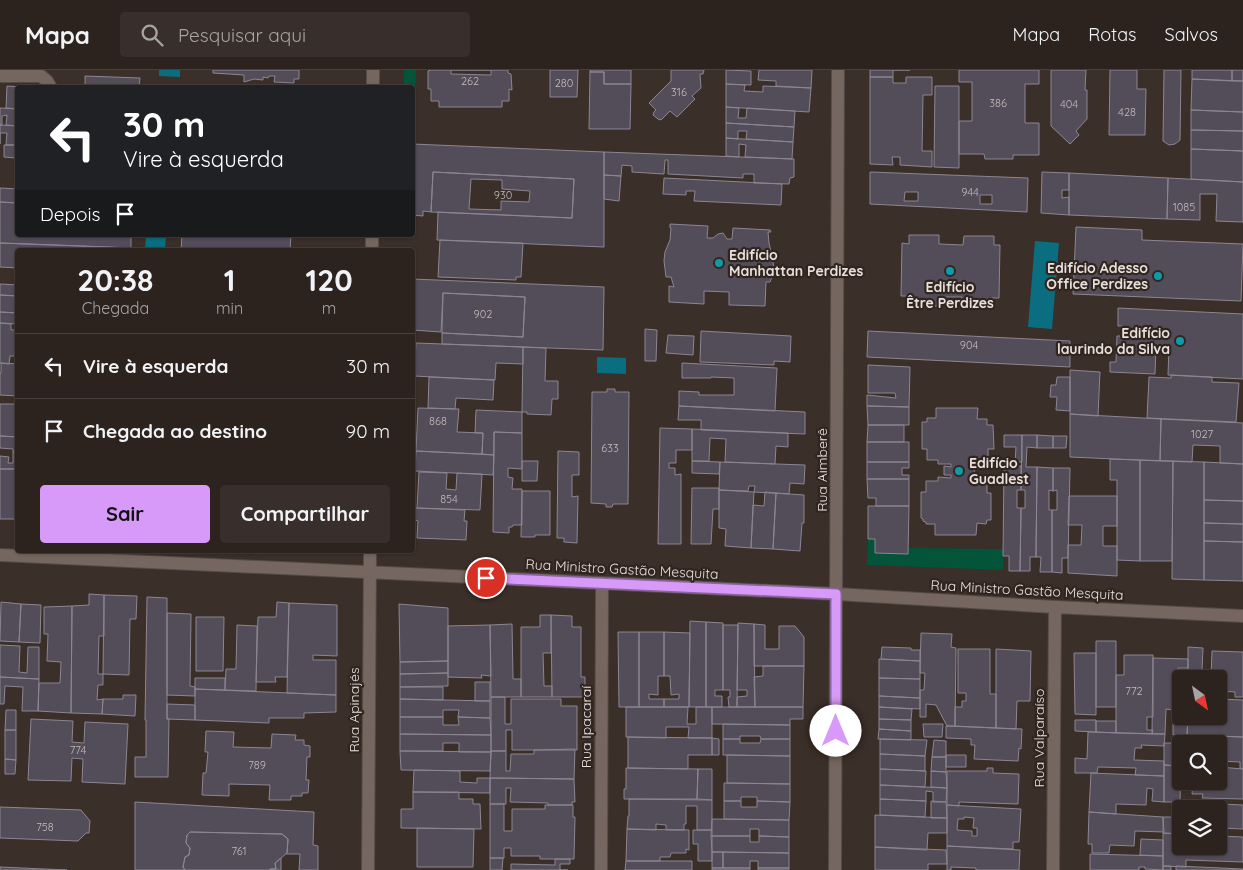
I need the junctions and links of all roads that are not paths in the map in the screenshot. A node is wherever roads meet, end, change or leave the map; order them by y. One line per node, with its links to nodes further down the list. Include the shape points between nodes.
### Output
1 (373, 70): 5 (street)
2 (838, 70): 10 (street, Rua Aimberê)
3 (0, 76): 4 (street, via 41,76)
4 (49, 85)
5 (373, 85)
6 (370, 553): 8 (street, Rua Apinajés)
7 (0, 555): 8 (street, Rua Ministro Gastão Mesquita)
8 (370, 573): 9 (street, Rua Ministro Gastão Mesquita); 13 (street, Rua Apinajés)
9 (602, 584): 10 (street, Rua Ministro Gastão Mesquita); 14 (street, Rua Ipacaraí)
10 (836, 594): 11 (street, Rua Ministro Gastão Mesquita); 15 (street, Rua Aimberê)
11 (1055, 607): 12 (street, Rua Ministro Gastão Mesquita); 16 (street, Rua Valparaíso)
12 (1243, 616)
13 (368, 870)
14 (601, 870)
15 (835, 870)
16 (1053, 870)

